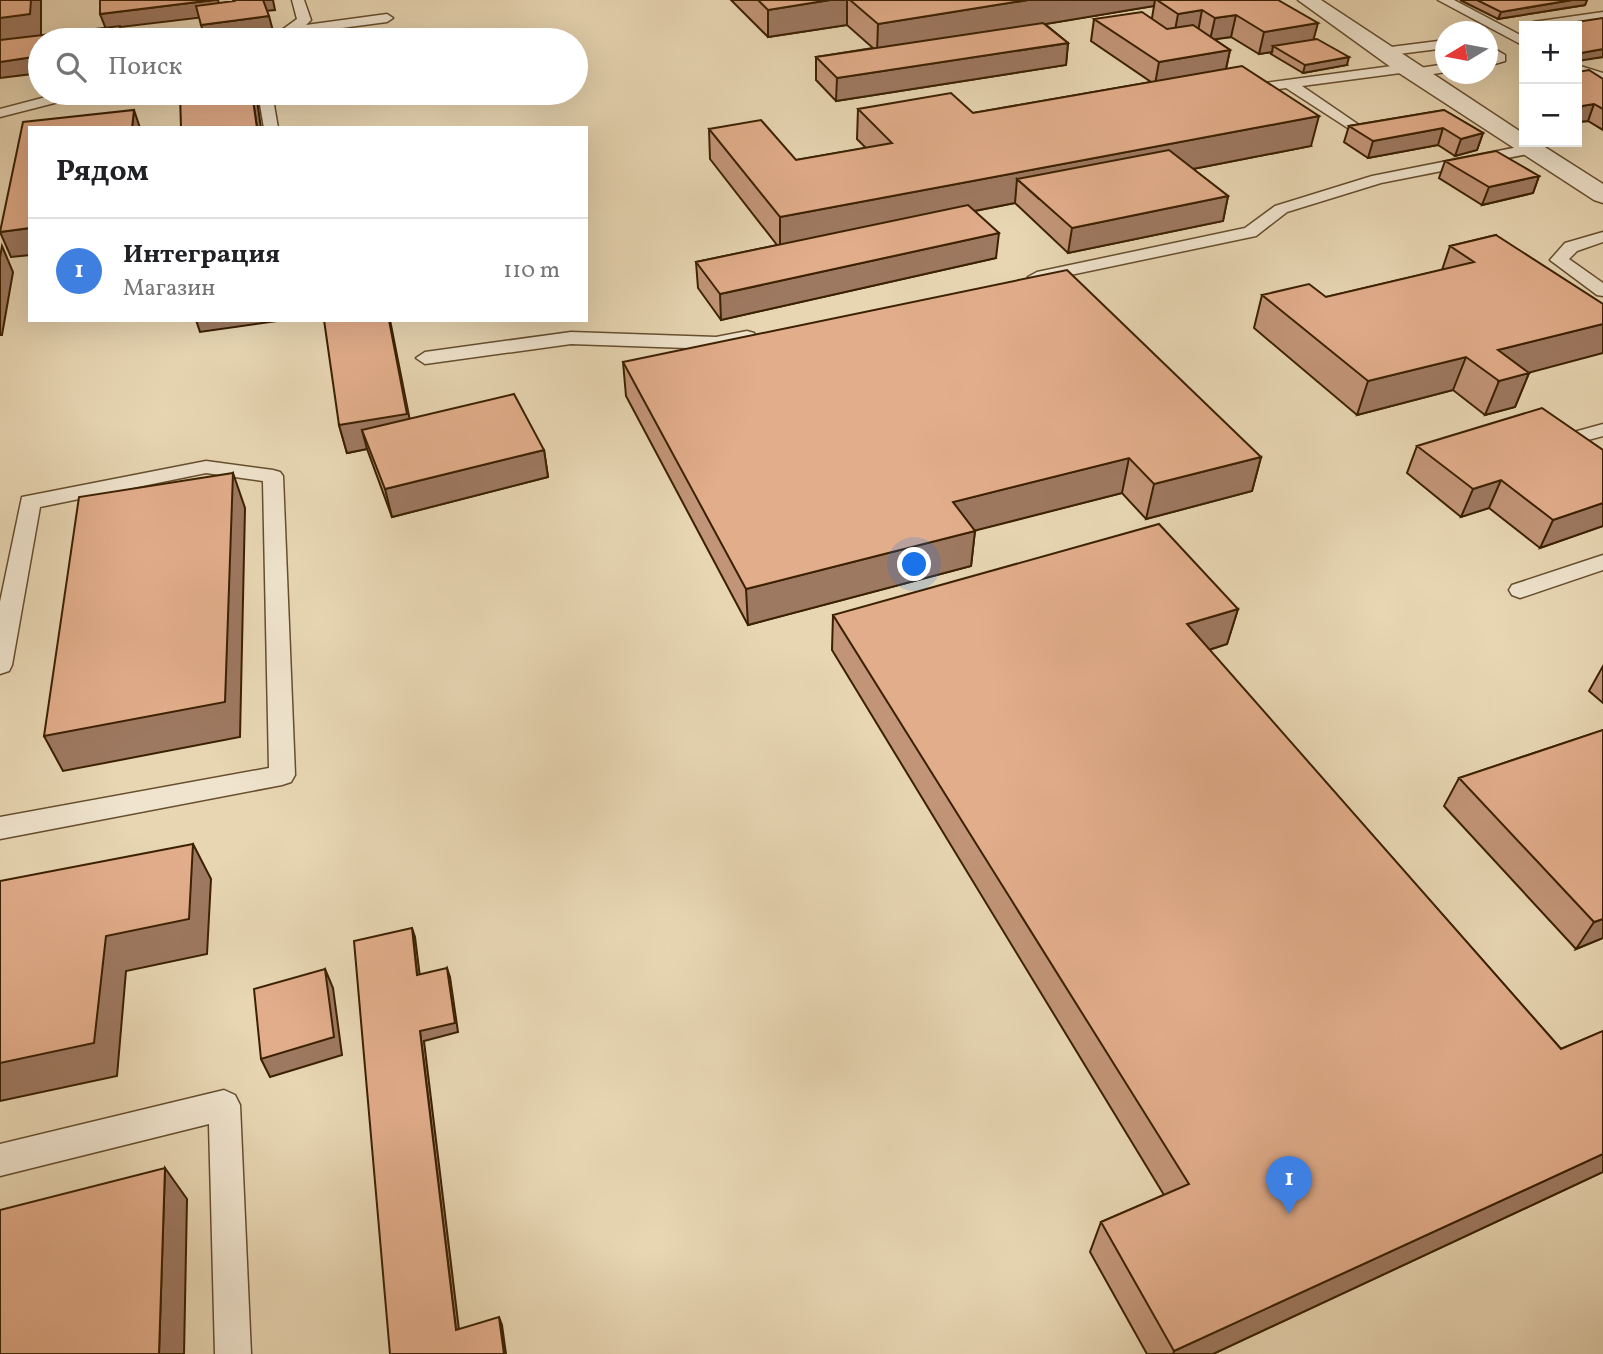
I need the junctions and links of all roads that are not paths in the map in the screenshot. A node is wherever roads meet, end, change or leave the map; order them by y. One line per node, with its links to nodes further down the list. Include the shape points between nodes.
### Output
1 (298, 0): 9 (lane, via 303,20)
2 (1308, 0): 15 (street)
3 (1444, 0): 12 (lane)
4 (1593, 0): 5 (lane)
5 (1603, 5)
6 (1603, 16): 8 (lane)
7 (387, 18): 10 (lane)
8 (1568, 21)
9 (295, 28)
10 (314, 28)
11 (1519, 28): 12 (lane)
12 (1505, 30): 13 (lane)
13 (1519, 39)
14 (1435, 45): 15 (lane)
15 (1383, 52): 17 (street)
16 (1435, 69): 17 (lane)
17 (1410, 71): 20 (lane); 27 (street)
18 (1582, 71): 19 (lane)
19 (1603, 78)
20 (1289, 84): 21 (lane); 26 (lane)
21 (1222, 92)
22 (31, 105): 24 (lane)
23 (267, 105): 25 (lane)
24 (0, 113)
25 (271, 126)
26 (1357, 130)
27 (1533, 149): 28 (street); 30 (lane, via 1378,179 1282,209 1250,232)
28 (1598, 188)
29 (1603, 237): 31 (lane, via 1571,247 1559,260)
30 (1014, 282)
31 (1603, 291)
32 (770, 332): 33 (lane, via 716,343 571,338)
33 (425, 358)
34 (1603, 430): 35 (lane)
35 (1570, 439)
36 (1603, 562): 37 (lane)
37 (1520, 590)
38 (0, 665): 39 (lane, via 30,502 206,467 273,476 282,775)
39 (0, 828)
40 (0, 1160): 41 (lane, via 224,1105)
41 (233, 1354)

